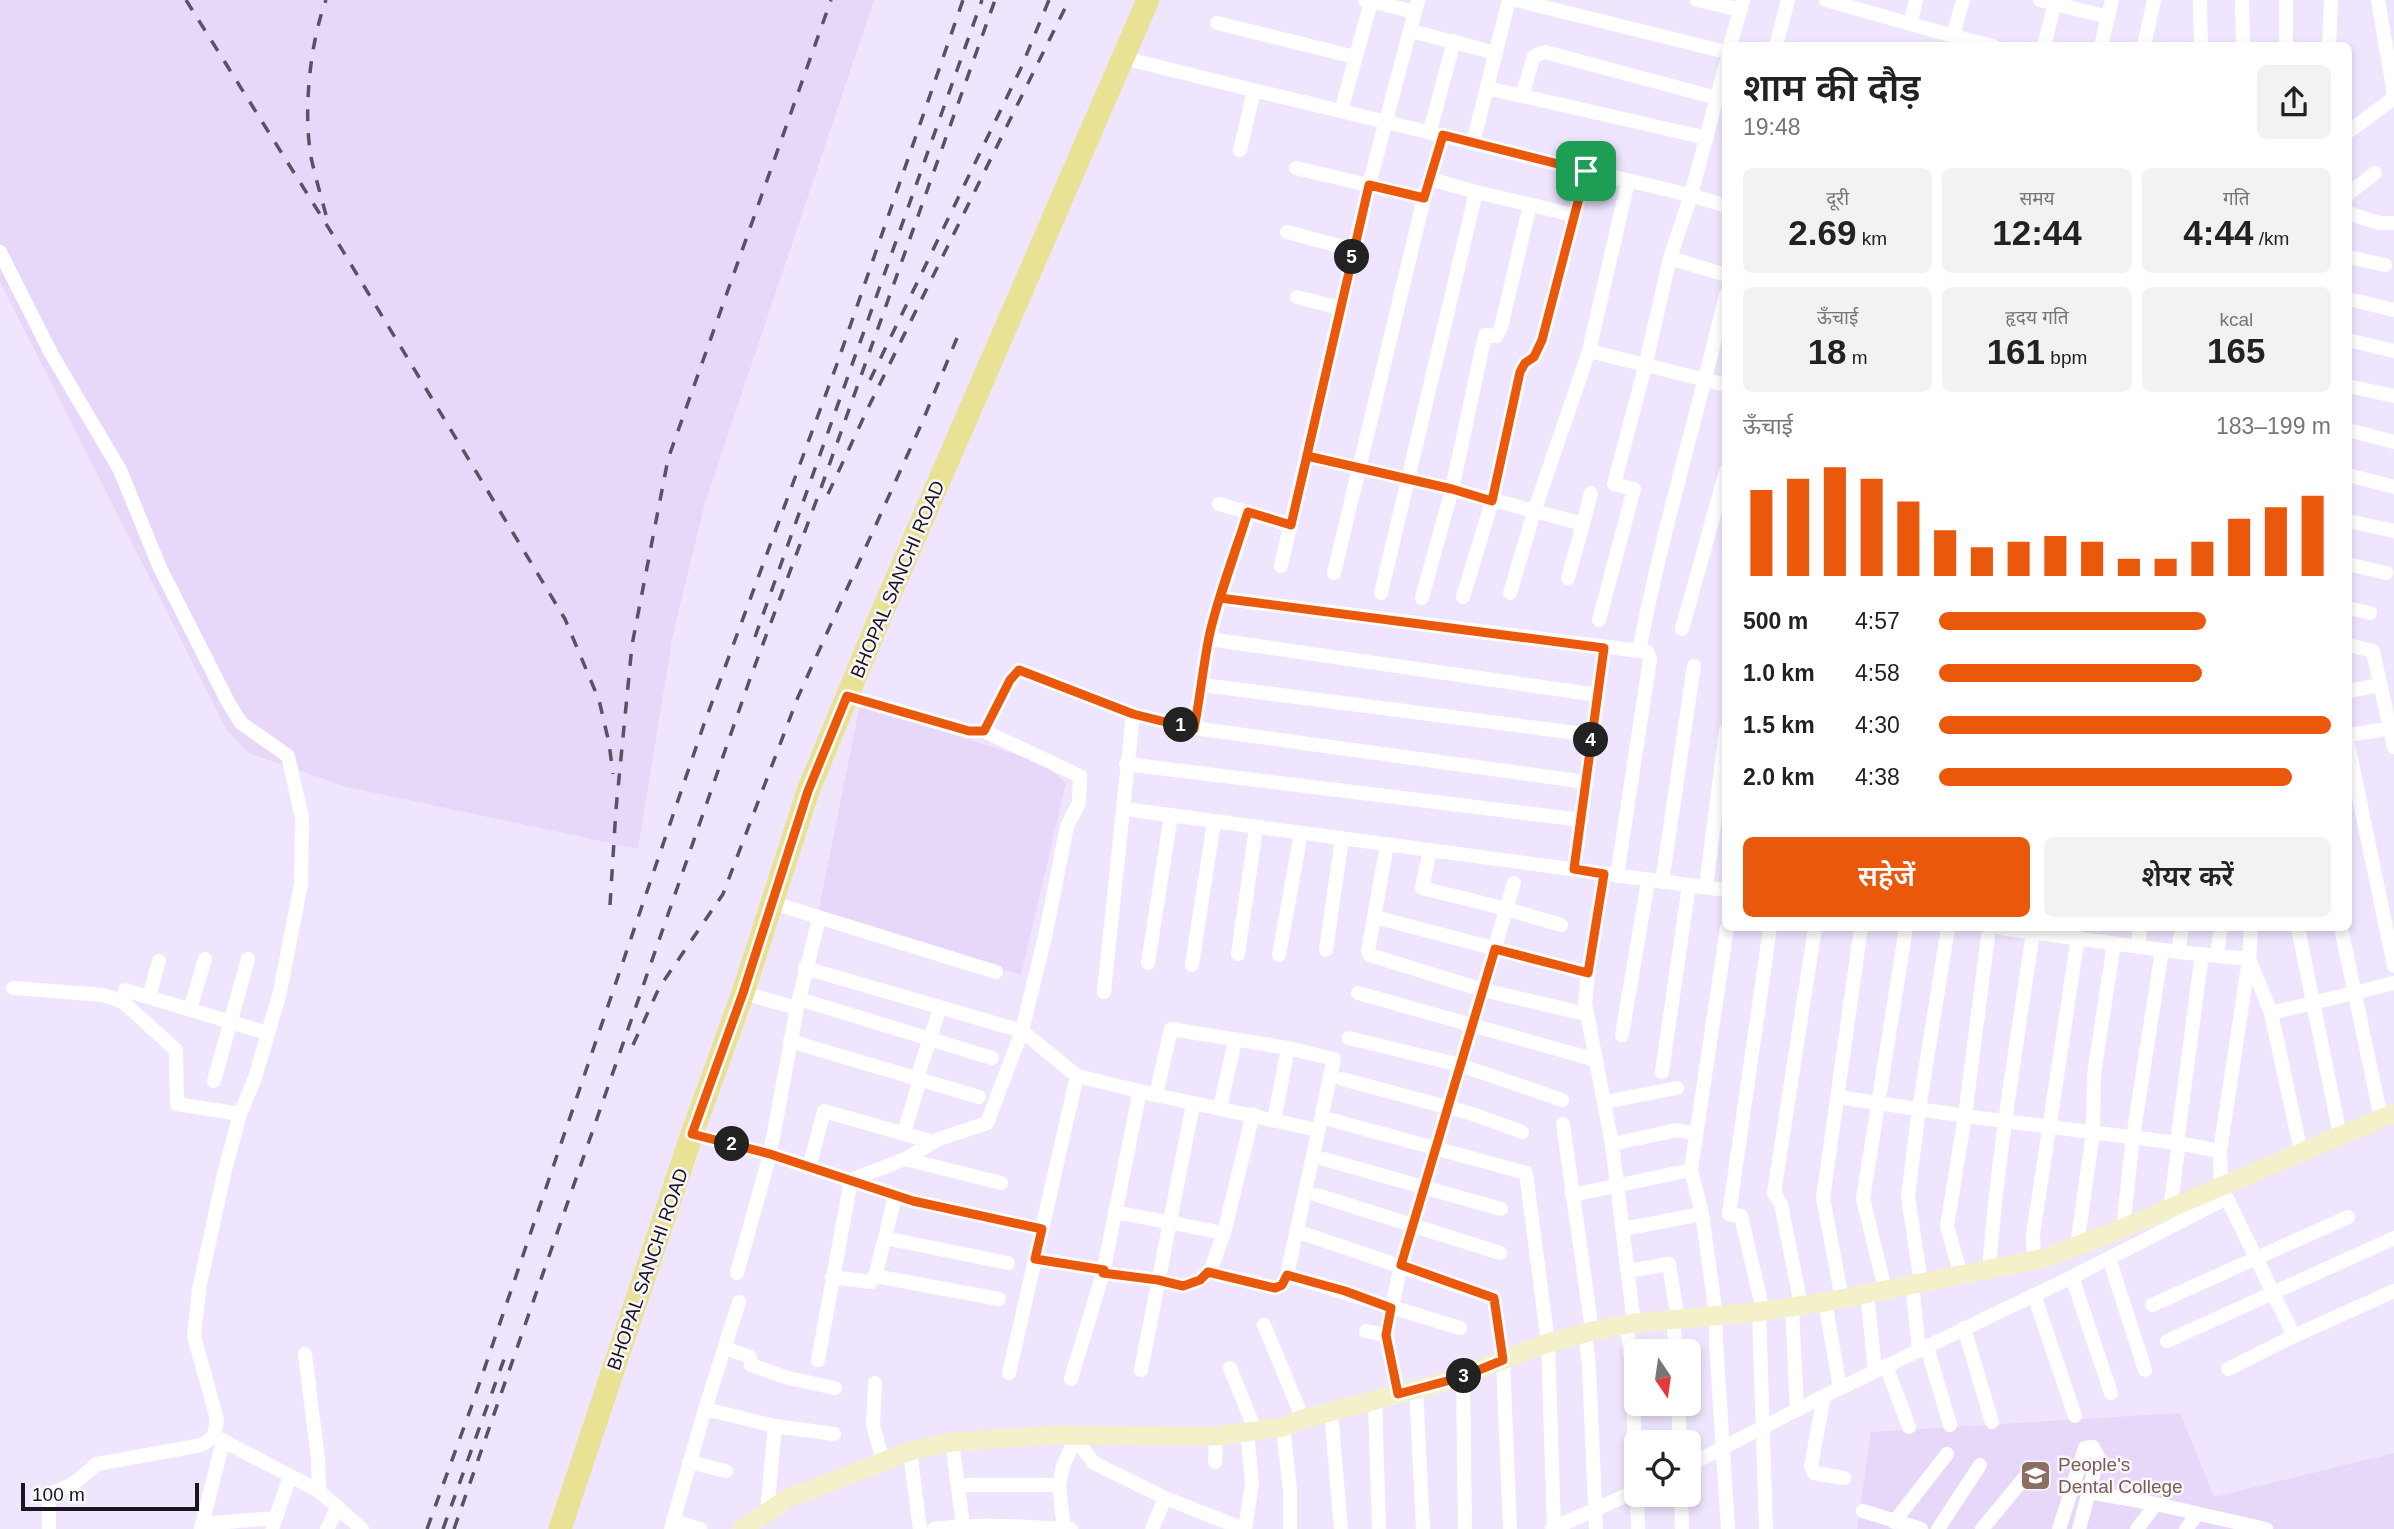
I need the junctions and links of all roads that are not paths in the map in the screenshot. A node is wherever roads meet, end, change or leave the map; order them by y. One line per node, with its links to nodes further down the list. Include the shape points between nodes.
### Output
1 (1148, 0): 40 (main road, BHOPAL SANCHI ROAD)
2 (1509, 0): 38 (street)
3 (1516, 0): 37 (street)
4 (1698, 0): 18 (street)
5 (1788, 0): 28 (street)
6 (1827, 0): 20 (street)
7 (1916, 0): 23 (street)
8 (1963, 0): 25 (street)
9 (2112, 0): 21 (street)
10 (2154, 0): 32 (street)
11 (2200, 0): 33 (street)
12 (2242, 0): 34 (street)
13 (2286, 0): 35 (street)
14 (2331, 0): 36 (street)
15 (2378, 0): 45 (street)
16 (1367, 1): 19 (street); 39 (street)
17 (2048, 2): 21 (street); 30 (street)
18 (1742, 5): 27 (street)
19 (1417, 6): 24 (street)
20 (1870, 6): 23 (street)
21 (2108, 17): 31 (street)
22 (1217, 23): 39 (street)
23 (1910, 24): 25 (street)
24 (1411, 31): 26 (street); 48 (street)
25 (1953, 36): 29 (street)
26 (1454, 41): 38 (street); 50 (street)
27 (1731, 42)
28 (1777, 42)
29 (1977, 42)
30 (2044, 42)
31 (2102, 42)
32 (2145, 42)
33 (2201, 42)
34 (2243, 42)
35 (2286, 42)
36 (2329, 42)
37 (1722, 51)
38 (1496, 53): 42 (street)
39 (1355, 57): 47 (street)
40 (1124, 58): 43 (street); 130 (main road, BHOPAL SANCHI ROAD)
41 (1722, 79): 46 (street)
42 (1488, 88): 44 (street); 52 (street)
43 (1254, 91): 47 (street); 53 (street)
44 (1522, 96): 46 (street, via 1534,56 1545,52); 51 (street)
45 (2394, 96): 49 (street)
46 (1717, 98): 51 (street)
47 (1341, 111): 48 (street)
48 (1385, 121): 50 (street); 59 (street)
49 (2353, 129)
50 (1436, 133): 52 (street); 57 (street)
51 (1707, 138): 62 (street)
52 (1473, 143): 55 (street)
53 (1240, 150)
54 (1296, 168): 59 (street)
55 (1586, 171): 58 (street); 66 (street)
56 (2375, 173): 60 (street)
57 (1430, 179): 61 (street); 63 (street)
58 (1628, 182): 62 (street); 82 (street)
59 (1369, 185): 63 (street); 70 (street)
60 (2352, 191)
61 (1476, 192): 64 (street); 93 (street)
62 (1691, 195): 65 (street); 72 (street)
63 (1424, 198): 92 (street)
64 (1530, 205): 66 (street); 97 (street, via 1501,327 1496,336 1485,335)
65 (1722, 205)
66 (1574, 215): 99 (street, via 1542,340 1520,372)
67 (2352, 215): 68 (street)
68 (2394, 223)
69 (1287, 232): 70 (street)
70 (1354, 250): 78 (street)
71 (0, 252): 216 (street, via 52,355 120,470 160,568 228,702 241,723 288,756 302,818 301,884 280,992)
72 (1670, 258): 75 (street); 84 (street)
73 (2352, 258): 74 (street)
74 (2385, 265)
75 (1722, 274)
76 (1297, 297): 78 (street)
77 (2352, 300): 79 (street)
78 (1340, 307): 91 (street)
79 (2394, 310)
80 (1722, 311): 85 (street)
81 (2352, 342): 83 (street)
82 (1589, 351): 84 (street); 102 (street)
83 (2394, 351)
84 (1645, 367): 85 (street); 119 (street, via 1614,484 1634,489)
85 (1706, 380): 86 (street); 124 (street)
86 (1722, 384)
87 (2352, 387): 88 (street)
88 (2394, 396)
89 (2352, 431): 90 (street)
90 (2394, 442)
91 (1307, 456): 92 (street); 105 (street)
92 (1358, 468): 93 (street); 109 (street)
93 (1406, 479): 97 (street); 112 (street)
94 (2352, 479): 96 (street)
95 (1722, 485): 120 (street)
96 (2394, 486)
97 (1452, 489): 99 (street); 116 (street)
98 (1591, 492): 104 (street)
99 (1492, 501): 102 (street); 114 (street)
100 (1219, 504): 101 (street)
101 (1248, 512): 105 (street); 115 (street)
102 (1534, 513): 104 (street); 113 (street)
103 (2352, 522): 106 (street)
104 (1583, 524): 111 (street)
105 (1291, 525): 108 (street)
106 (2394, 531)
107 (2352, 565): 110 (street)
108 (1282, 566)
109 (1334, 573)
110 (2386, 573)
111 (1568, 578)
112 (1381, 593)
113 (1510, 593)
114 (1463, 597)
115 (1220, 598): 121 (street); 123 (street)
116 (1422, 598)
117 (2352, 609): 118 (street)
118 (2370, 613)
119 (1599, 620)
120 (1682, 629)
121 (1209, 639): 126 (street); 129 (street)
122 (2352, 646): 127 (street, via 2373,650)
123 (1604, 648): 124 (street); 129 (street)
124 (1639, 651): 152 (street, via 1647,652 1650,659)
125 (1694, 666): 153 (street)
126 (1203, 685): 133 (street); 136 (street)
127 (2380, 685): 128 (street); 132 (street)
128 (2352, 690)
129 (1598, 695): 136 (street)
130 (847, 696): 134 (street, via 969,731); 158 (main road, BHOPAL SANCHI ROAD, via 808,791)
131 (1133, 714): 133 (street); 134 (street, via 1019,670); 140 (street)
132 (2392, 728): 135 (street); 137 (street)
133 (1194, 729): 141 (street)
134 (984, 731): 215 (street, via 1080,776 1079,803 1067,826)
135 (2352, 734)
136 (1592, 735): 141 (street)
137 (2394, 747)
138 (1722, 761): 156 (street)
139 (2352, 763): 194 (street)
140 (1126, 764): 142 (street); 144 (street)
141 (1586, 782): 144 (street)
142 (1125, 809): 143 (street); 202 (street)
143 (1171, 815): 145 (street); 192 (street)
144 (1581, 820): 151 (street)
145 (1214, 822): 146 (street); 193 (street)
146 (1256, 828): 147 (street); 185 (street)
147 (1301, 833): 148 (street); 186 (street)
148 (1342, 838): 149 (street); 182 (street)
149 (1387, 845): 150 (street); 160 (street)
150 (1430, 850): 151 (street); 159 (street, via 1422,888)
151 (1574, 869): 152 (street)
152 (1610, 875): 153 (street); 197 (street)
153 (1655, 881): 155 (street); 217 (street)
154 (1514, 883): 159 (street)
155 (1689, 885): 156 (street); 226 (street)
156 (1706, 887): 157 (street)
157 (1722, 889)
158 (773, 903): 161 (street); 204 (main road, BHOPAL SANCHI ROAD)
159 (1507, 909): 162 (street); 181 (street)
160 (1376, 917): 181 (street); 201 (street, via 1370,955)
161 (819, 918): 195 (street); 196 (street)
162 (1561, 925)
163 (1727, 931): 257 (street)
164 (1770, 931): 323 (street, via 1729,1214 1741,1216)
165 (1815, 931): 321 (street, via 1774,1193 1781,1204)
166 (1861, 931): 235 (street)
167 (1906, 931): 238 (street)
168 (1948, 931): 242 (street)
169 (1989, 931): 245 (street)
170 (2043, 931): 178 (street); 249 (street)
171 (2140, 931): 180 (street)
172 (2182, 931): 184 (street)
173 (2220, 931): 187 (street)
174 (2251, 931): 190 (street)
175 (2299, 931): 208 (street)
176 (2343, 931): 205 (street)
177 (2094, 934): 178 (street); 179 (street)
178 (2078, 937): 251 (street)
179 (2114, 944): 180 (street); 254 (street, via 2094,1074)
180 (2138, 946): 183 (street)
181 (1495, 949): 197 (street); 201 (street)
182 (1325, 950)
183 (2162, 950): 184 (street); 259 (street)
184 (2178, 952): 187 (street)
185 (1238, 954)
186 (1279, 955)
187 (2210, 955): 190 (street); 261 (street)
188 (205, 959): 210 (street)
189 (248, 959): 213 (street)
190 (2249, 959): 211 (street); 264 (street)
191 (159, 961): 206 (street)
192 (1148, 963)
193 (1192, 965)
194 (2394, 966)
195 (805, 968): 207 (street); 209 (street)
196 (996, 972)
197 (1588, 973): 212 (street)
198 (2394, 983): 205 (street)
199 (13, 988): 243 (street, via 103,995 123,1002 176,1050 177,1104)
200 (125, 990): 206 (street)
201 (1482, 990): 212 (street); 214 (street)
202 (1104, 992)
203 (1358, 992): 214 (street)
204 (743, 993): 207 (street); 256 (main road, BHOPAL SANCHI ROAD)
205 (2355, 994): 208 (street); 246 (street)
206 (149, 997): 210 (street)
207 (798, 1003): 219 (street); 221 (street)
208 (2312, 1004): 211 (street); 258 (street)
209 (940, 1008): 215 (street); 219 (street)
210 (190, 1009): 213 (street)
211 (2271, 1013): 265 (street)
212 (1586, 1014): 224 (street)
213 (230, 1021): 216 (street); 230 (street)
214 (1471, 1025): 224 (street); 225 (street)
215 (1022, 1031): 227 (street); 260 (street, via 987,1123)
216 (267, 1033): 243 (street)
217 (1622, 1035)
218 (1349, 1038): 225 (street)
219 (930, 1040): 223 (street); 228 (street)
220 (1234, 1040): 222 (street); 233 (street, via 1171,1029); 240 (street)
221 (790, 1041): 228 (street); 266 (street)
222 (1287, 1048): 248 (street); 252 (street, via 1334,1059)
223 (992, 1058)
224 (1596, 1060): 237 (street)
225 (1460, 1065): 236 (street); 241 (street)
226 (1662, 1072)
227 (1077, 1076): 232 (street); 287 (street)
228 (918, 1079): 234 (street); 255 (street)
229 (1342, 1079): 241 (street)
230 (214, 1082)
231 (1677, 1088): 237 (street)
232 (1140, 1091): 233 (street); 281 (street)
233 (1156, 1096): 239 (street)
234 (979, 1097)
235 (1838, 1097): 238 (street); 318 (street, via 1823,1198)
236 (1562, 1100)
237 (1605, 1102): 262 (street)
238 (1878, 1103): 242 (street); 313 (street, via 1863,1199)
239 (1193, 1104): 240 (street); 284 (street)
240 (1220, 1108): 244 (street)
241 (1449, 1108): 253 (street); 263 (street)
242 (1919, 1109): 245 (street); 312 (street, via 1908,1196)
243 (240, 1114): 373 (street, via 199,1289 194,1336)
244 (1253, 1114): 248 (street); 290 (street)
245 (1965, 1116): 249 (street); 308 (street, via 1947,1226)
246 (2387, 1116): 258 (street)
247 (1332, 1120): 263 (street)
248 (1274, 1121): 252 (street)
249 (2006, 1121): 251 (street); 301 (street)
250 (1563, 1124): 277 (street)
251 (2049, 1126): 254 (street); 298 (street, via 2033,1236)
252 (1318, 1130): 289 (street)
253 (1522, 1132)
254 (2093, 1132): 259 (street); 293 (street)
255 (904, 1133): 260 (street); 269 (street, via 824,1111)
256 (692, 1134): 266 (street); 410 (main road, BHOPAL SANCHI ROAD)
257 (1696, 1134): 262 (street, via 1677,1130); 270 (street)
258 (2340, 1135): 265 (street)
259 (2133, 1138): 261 (street); 286 (street)
260 (933, 1142): 267 (street)
261 (2178, 1143): 264 (street); 279 (street)
262 (1612, 1144): 274 (street)
263 (1436, 1147): 273 (street); 336 (street, via 1526,1173)
264 (2220, 1151): 275 (street)
265 (2301, 1152): 275 (street)
266 (770, 1154): 269 (street); 305 (street)
267 (905, 1159): 271 (street); 272 (street)
268 (1324, 1159): 273 (street)
269 (809, 1168): 271 (street)
270 (1691, 1170): 274 (street); 282 (street)
271 (851, 1180): 278 (street); 309 (street)
272 (1001, 1183)
273 (1424, 1186): 280 (street); 285 (street)
274 (1618, 1187): 277 (street); 288 (street)
275 (2223, 1193): 279 (street); 295 (street); 296 (street)
276 (1317, 1195): 285 (street)
277 (1572, 1195): 331 (street)
278 (895, 1196): 287 (street); 291 (street)
279 (2171, 1208): 286 (street)
280 (1501, 1209)
281 (1115, 1212): 284 (street); 302 (street)
282 (1702, 1213): 288 (street); 324 (street)
283 (2348, 1217): 296 (street)
284 (1170, 1223): 290 (street); 311 (street)
285 (1414, 1225): 294 (street); 300 (street)
286 (2123, 1228): 293 (street)
287 (1042, 1229): 297 (street)
288 (1623, 1229): 303 (street)
289 (1296, 1231): 300 (street); 306 (street)
290 (1224, 1233): 304 (street)
291 (885, 1238): 299 (street); 307 (street)
292 (2394, 1238): 315 (street)
293 (2077, 1246): 298 (street)
294 (1500, 1253)
295 (2109, 1258): 310 (street); 346 (street)
296 (2254, 1258): 315 (street); 320 (street)
297 (1035, 1259): 302 (street); 347 (street)
298 (2034, 1261): 301 (street)
299 (1008, 1263)
300 (1401, 1265): 322 (street); 341 (street, via 1494,1298)
301 (1989, 1270): 308 (street)
302 (1104, 1271): 311 (street); 349 (street)
303 (1628, 1271): 325 (street, via 1669,1264); 326 (street)
304 (1208, 1272): 306 (street, via 1275,1288); 311 (street, via 1183,1286)
305 (737, 1273)
306 (1287, 1275): 322 (street)
307 (876, 1276): 309 (street, via 872,1282); 317 (street)
308 (1961, 1276): 312 (street)
309 (832, 1277): 340 (street)
310 (2072, 1277): 316 (street); 354 (street)
311 (1158, 1280): 345 (street)
312 (1916, 1284): 313 (street); 338 (street)
313 (1876, 1291): 318 (street); 343 (street)
314 (2394, 1291): 333 (street)
315 (2273, 1294): 333 (street); 335 (street)
316 (2034, 1295): 329 (street); 360 (street)
317 (999, 1299)
318 (1833, 1301): 321 (street); 352 (street)
319 (738, 1302): 337 (street)
320 (2152, 1305)
321 (1796, 1307): 323 (street); 358 (street)
322 (1391, 1308): 328 (street); 332 (street)
323 (1761, 1312): 324 (street); 367 (street)
324 (1716, 1315): 325 (street); 375 (street)
325 (1676, 1320): 326 (street); 334 (street)
326 (1631, 1324): 331 (street); 368 (street)
327 (1264, 1325): 361 (street)
328 (1460, 1328)
329 (1964, 1328): 338 (street); 362 (street)
330 (1366, 1331): 332 (street)
331 (1588, 1332): 336 (street); 397 (street)
332 (1386, 1335): 353 (street)
333 (2294, 1336): 344 (street)
334 (1676, 1339)
335 (2167, 1341)
336 (1548, 1343): 341 (street); 424 (street)
337 (725, 1348): 351 (street, via 750,1357 751,1365); 357 (street)
338 (1923, 1348): 343 (street); 363 (street)
339 (305, 1354): 389 (street)
340 (818, 1360)
341 (1503, 1360): 348 (street); 423 (street)
342 (1230, 1368): 369 (street)
343 (1881, 1369): 352 (street); 366 (street)
344 (2228, 1369)
345 (1141, 1370)
346 (2145, 1370)
347 (1009, 1373)
348 (1462, 1377): 353 (street); 422 (street)
349 (1071, 1380)
350 (875, 1384): 381 (street)
351 (835, 1388)
352 (1840, 1388): 355 (street)
353 (1407, 1391): 356 (street); 421 (street)
354 (2111, 1393)
355 (1824, 1396): 358 (street); 386 (street, via 1811,1466 1814,1473)
356 (1376, 1400): 359 (street); 420 (street)
357 (705, 1409): 364 (street); 379 (street)
358 (1797, 1410): 367 (street)
359 (1331, 1412): 361 (street); 419 (street)
360 (2075, 1416)
361 (1303, 1419): 365 (street)
362 (1992, 1422)
363 (1950, 1425)
364 (775, 1426): 370 (street); 399 (street)
365 (1283, 1427): 369 (street); 418 (street)
366 (1909, 1427)
367 (1762, 1429): 375 (street); 429 (street)
368 (1634, 1430)
369 (1251, 1432): 372 (street); 417 (street, via 1252,1484)
370 (834, 1434)
371 (1077, 1436): 372 (street); 374 (street); 388 (street); 391 (street, via 1094,1463)
372 (1216, 1436): 380 (street)
373 (218, 1438): 384 (street); 405 (street); 407 (street, via 97,1464 73,1484 49,1494)
374 (952, 1442): 376 (street); 387 (street)
375 (1724, 1448): 378 (street); 428 (street)
376 (909, 1451): 381 (street); 412 (street)
377 (1947, 1454): 401 (street)
378 (1701, 1459)
379 (689, 1462): 383 (street); 403 (street)
380 (1215, 1462)
381 (870, 1465): 399 (street, via 787,1499)
382 (1980, 1465): 431 (street)
383 (726, 1471)
384 (290, 1476): 389 (street); 402 (street)
385 (2025, 1477): 432 (street)
386 (1844, 1478)
387 (959, 1485): 388 (street); 404 (street)
388 (1059, 1485): 414 (street)
389 (318, 1491): 396 (street)
390 (2090, 1492): 393 (street); 433 (street, via 2098,1457 2092,1447 2085,1448); 434 (street)
391 (1165, 1498): 416 (street); 417 (street)
392 (1624, 1498): 397 (street)
393 (2156, 1504): 400 (street); 435 (street)
394 (1637, 1507): 426 (street)
395 (1681, 1507): 427 (street)
396 (337, 1509): 408 (street); 409 (street)
397 (1595, 1509): 424 (street); 425 (street)
398 (1863, 1511): 401 (street)
399 (767, 1512): 406 (street)
400 (2197, 1515): 436 (street); 437 (street)
401 (1894, 1522): 430 (street)
402 (274, 1523): 405 (street)
403 (672, 1525): 411 (street)
404 (963, 1525): 413 (street); 414 (street)
405 (201, 1526)
406 (747, 1528)
407 (49, 1529)
408 (327, 1529)
409 (362, 1529)
410 (560, 1529)
411 (700, 1529)
412 (920, 1529)
413 (934, 1529)
414 (1064, 1529): 415 (street)
415 (1072, 1529)
416 (1152, 1529)
417 (1244, 1529)
418 (1290, 1529)
419 (1341, 1529)
420 (1379, 1529)
421 (1423, 1529)
422 (1465, 1529)
423 (1510, 1529)
424 (1553, 1529)
425 (1596, 1529)
426 (1638, 1529)
427 (1682, 1529)
428 (1728, 1529)
429 (1766, 1529)
430 (1921, 1529)
431 (1938, 1529)
432 (1982, 1529)
433 (2059, 1529)
434 (2079, 1529)
435 (2137, 1529)
436 (2186, 1529)
437 (2266, 1529)

